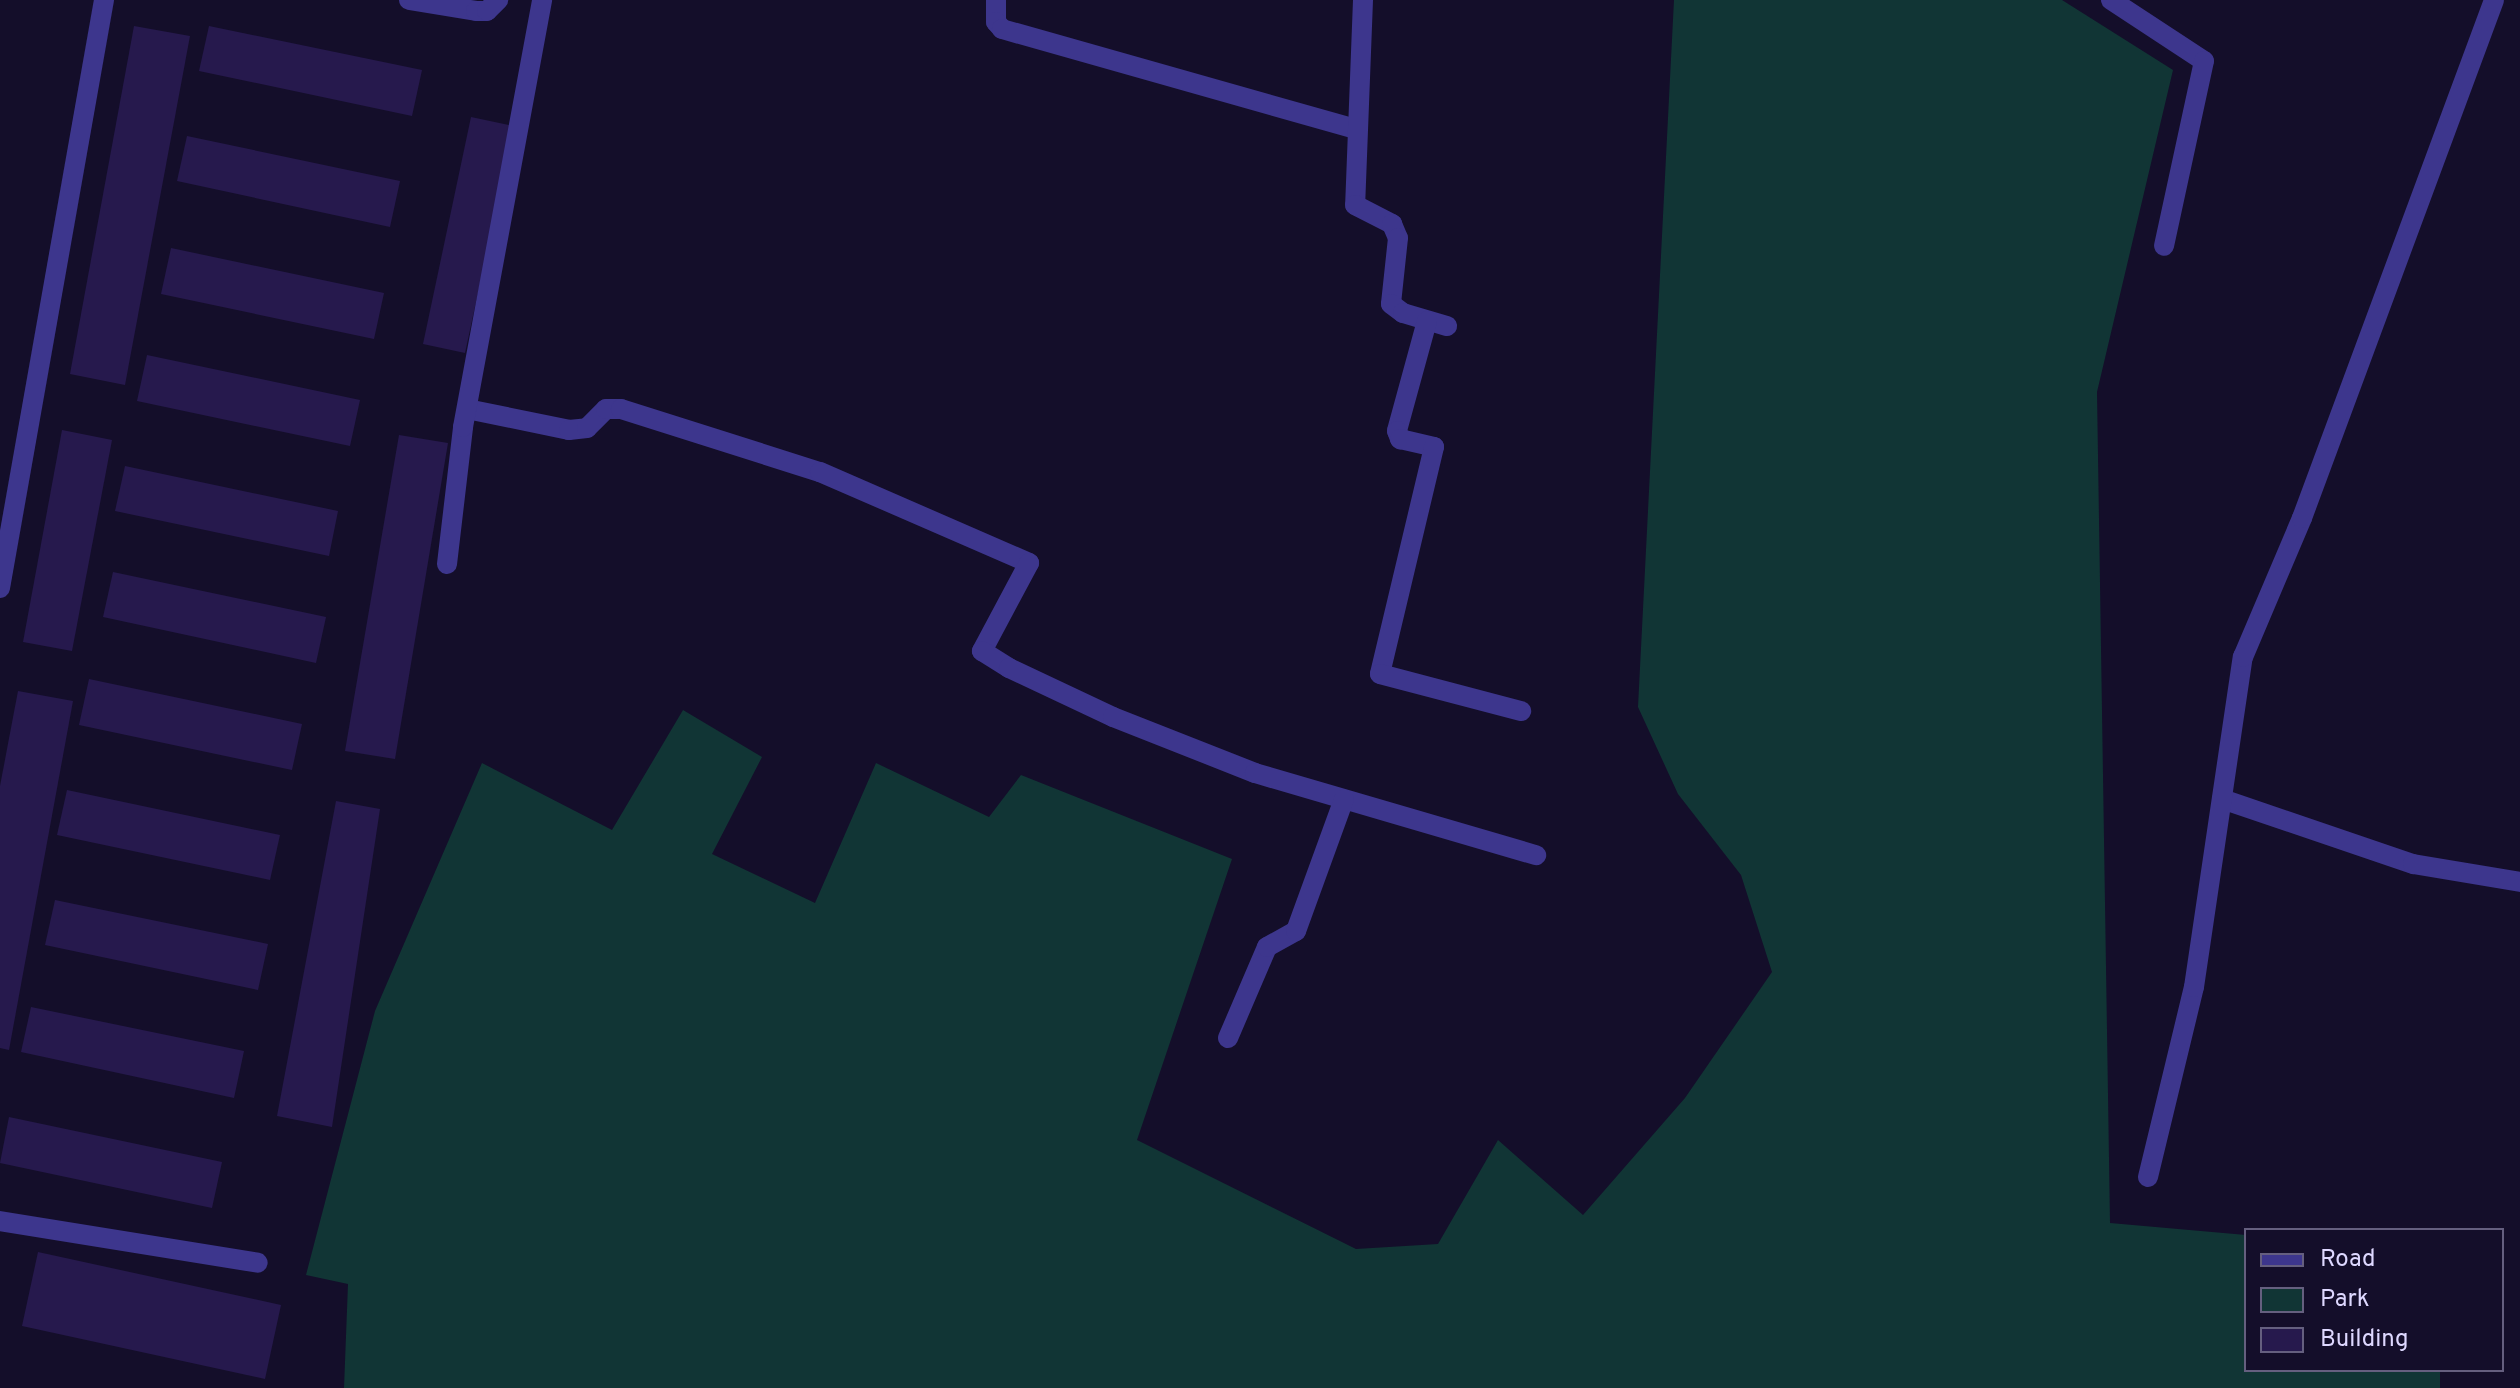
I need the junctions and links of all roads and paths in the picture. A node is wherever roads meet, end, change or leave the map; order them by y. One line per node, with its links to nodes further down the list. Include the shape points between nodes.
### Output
1 (104, 0): 13 (street)
2 (409, 0): 3 (street, via 487,11)
3 (498, 0)
4 (542, 0): 11 (street)
5 (996, 0): 9 (street, via 996,22 1002,29)
6 (1363, 0): 9 (street)
7 (2111, 0): 10 (street, via 2204,61)
8 (2494, 0): 16 (street, via 2302,518 2243,657)
9 (1356, 129): 14 (street, via 1355,205 1392,224 1398,238 1391,304 1437,323 1397,431 1400,439 1434,447 1380,674)
10 (2164, 246)
11 (467, 409): 12 (street); 15 (street, via 569,430 587,428 606,409 621,409 820,472 1029,563 982,651 1113,717 1255,773)
12 (447, 564)
13 (0, 588)
14 (1521, 711)
15 (1344, 799): 17 (street); 19 (street, via 1296,931 1267,947)
16 (2222, 799): 18 (street, via 2413,864); 20 (street, via 2194,987)
17 (1536, 855)
18 (2520, 882)
19 (1228, 1038)
20 (2148, 1177)
21 (0, 1221): 22 (street)
22 (258, 1263)

